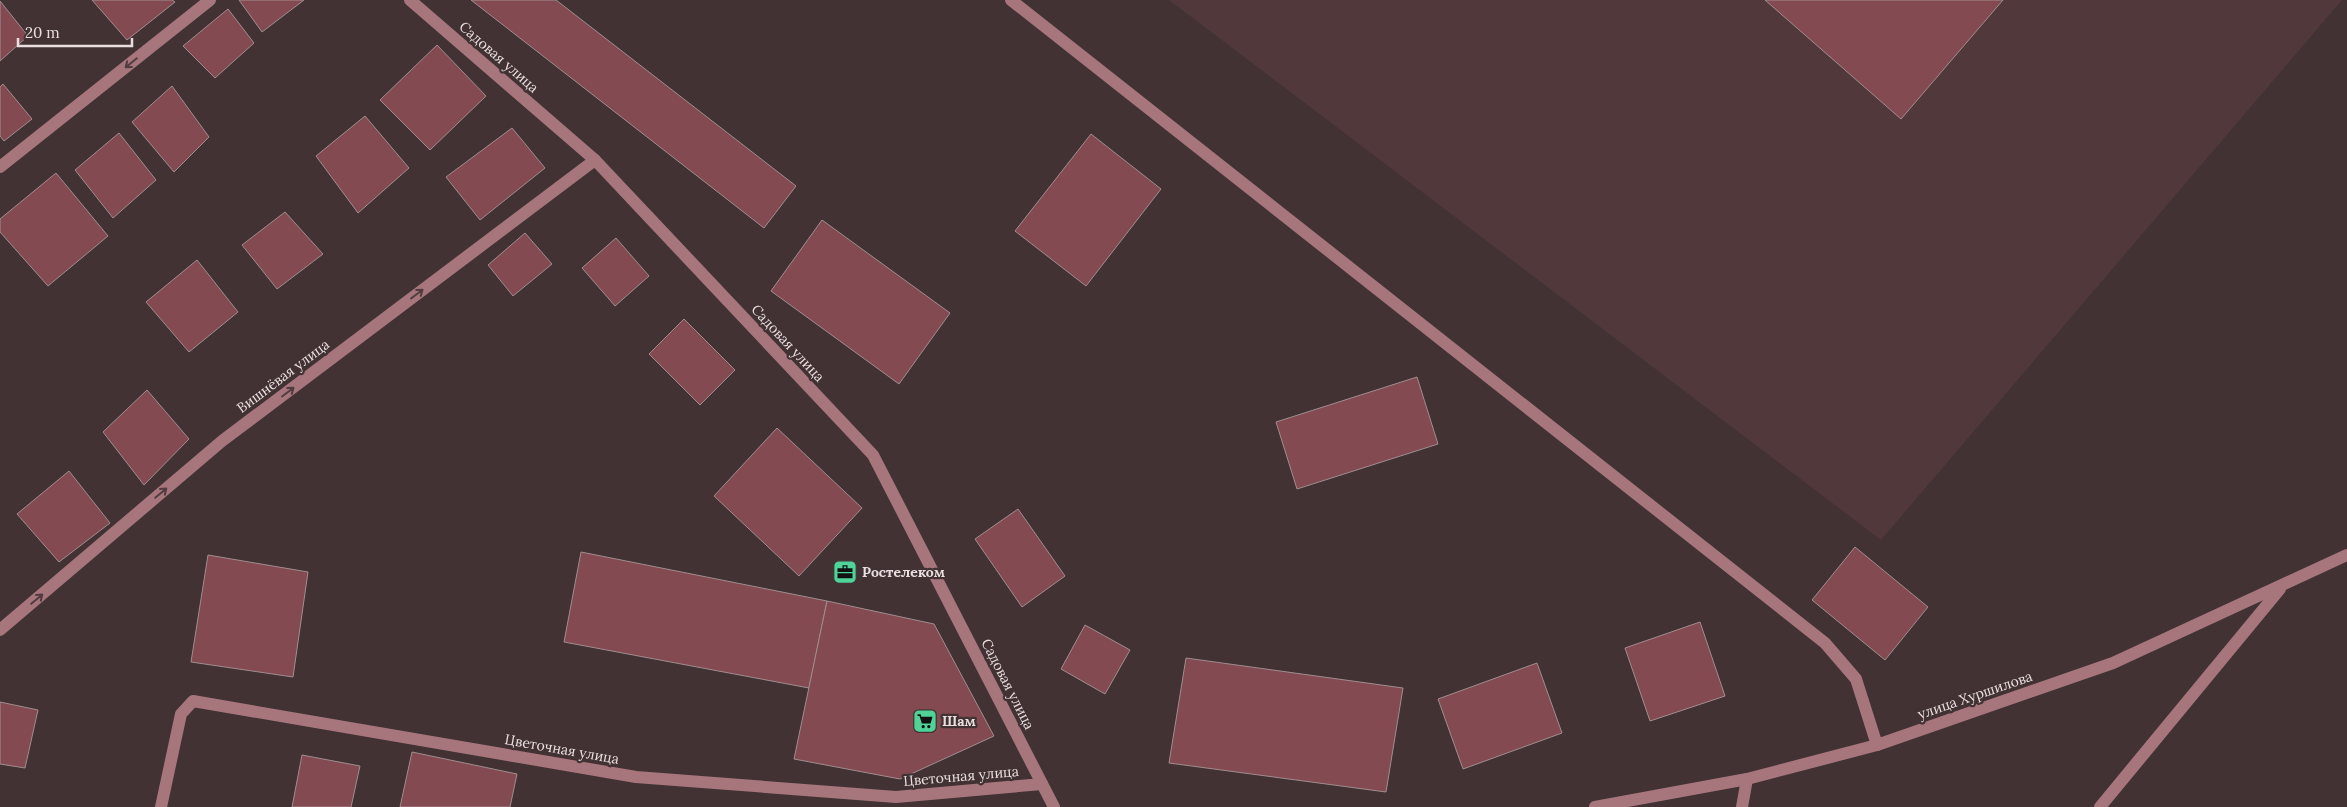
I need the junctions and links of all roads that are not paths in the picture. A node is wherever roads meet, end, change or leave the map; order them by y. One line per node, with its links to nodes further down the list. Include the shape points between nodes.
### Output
1 (210, 0): 5 (street, one-way to 5)
2 (410, 0): 4 (street, Садовая улица)
3 (1011, 0): 9 (street, via 1825,643 1856,679)
4 (595, 160): 8 (street, Вишнёвая улица, one-way to 4, via 222,441); 11 (street, Садовая улица, via 873,455)
5 (0, 167)
6 (2347, 555): 7 (street, улица Хуршилова)
7 (2283, 585): 9 (street, улица Хуршилова, via 2113,663); 16 (street)
8 (0, 630)
9 (1877, 745): 10 (street, улица Хуршилова)
10 (1748, 779): 14 (street, улица Хуршилова); 15 (street)
11 (1042, 784): 12 (street, Цветочная улица, via 896,797 636,777 193,701 180,714); 13 (street)
12 (161, 807)
13 (1054, 807)
14 (1595, 807)
15 (1742, 807)
16 (2100, 807)

